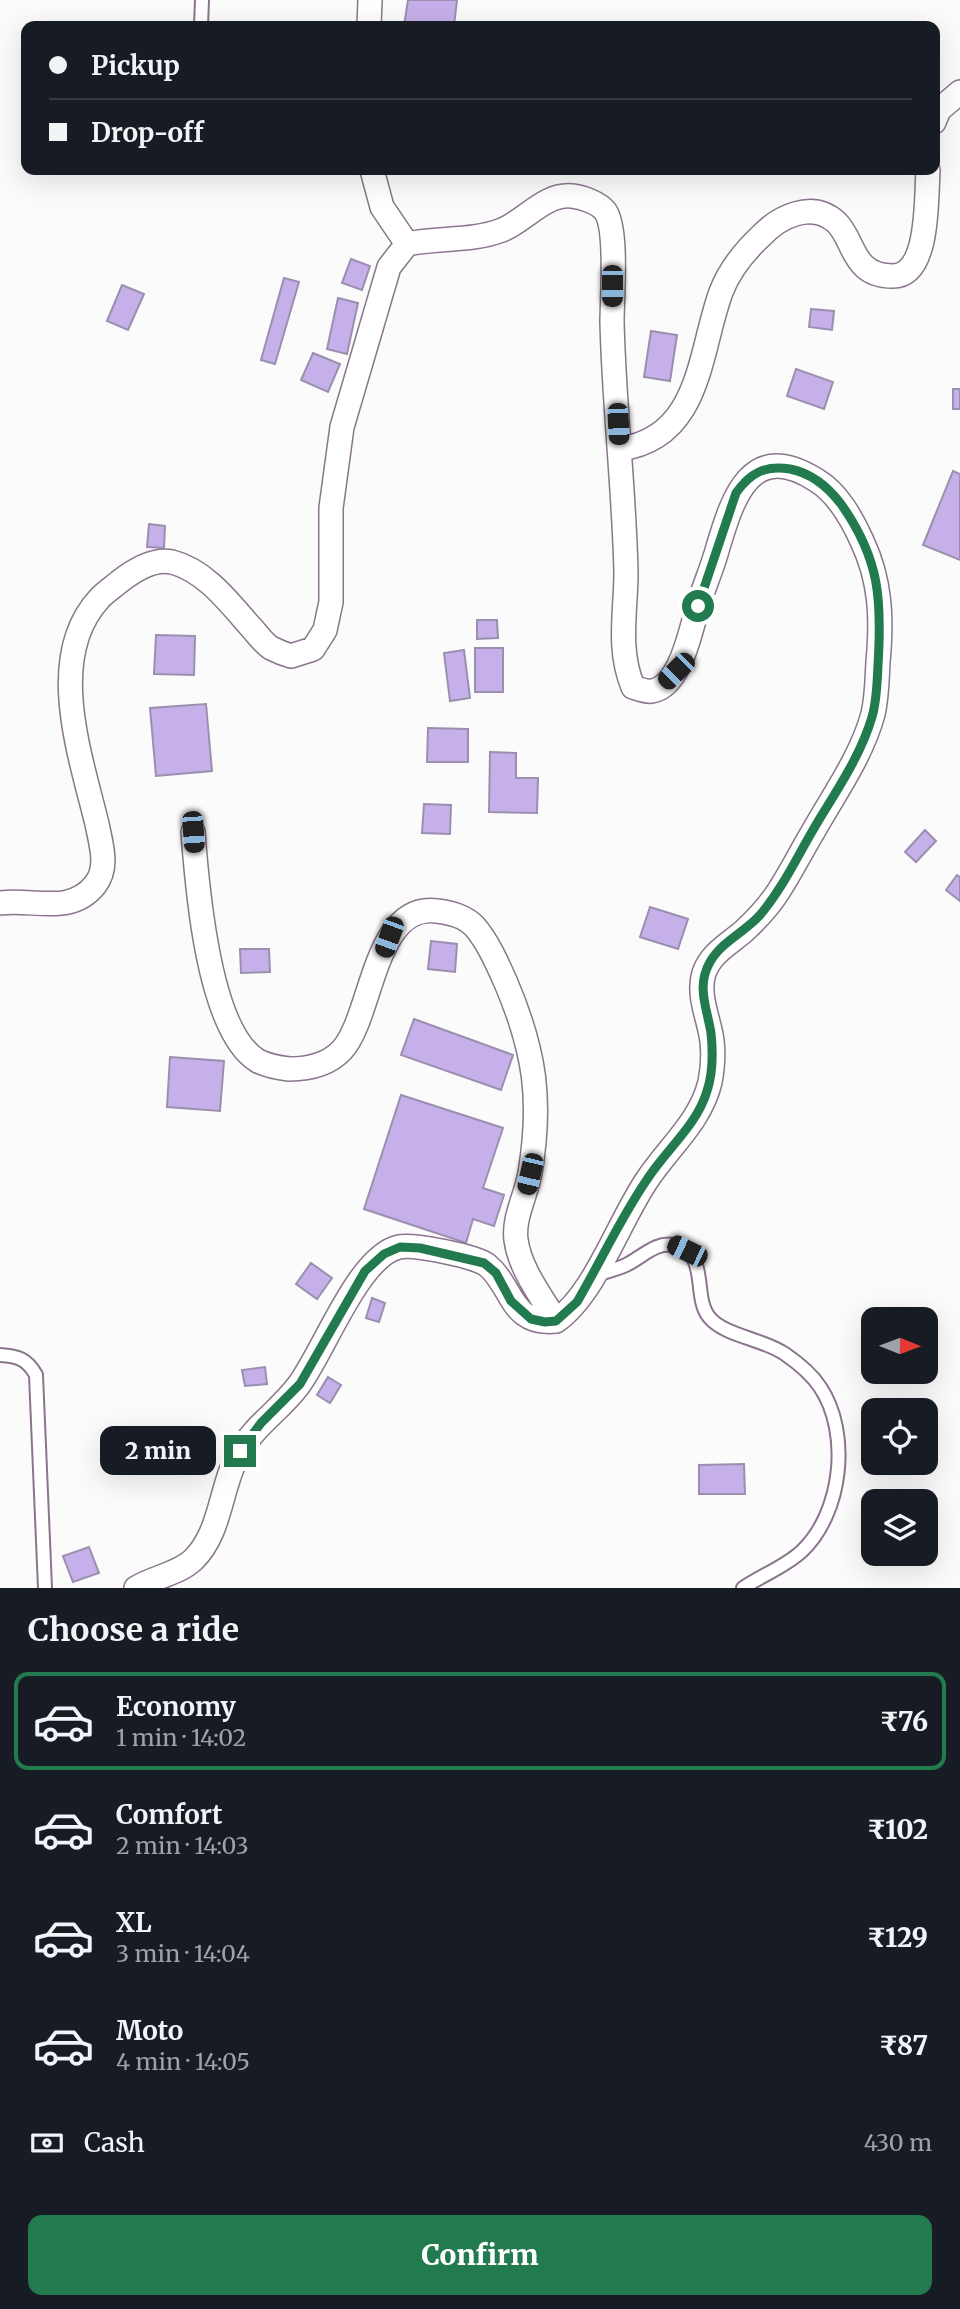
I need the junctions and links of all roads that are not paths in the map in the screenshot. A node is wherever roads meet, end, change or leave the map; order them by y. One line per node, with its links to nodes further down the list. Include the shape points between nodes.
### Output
1 (202, 0): 3 (lane)
2 (370, 0): 4 (street)
3 (201, 21)
4 (369, 21)
5 (960, 92): 6 (street)
6 (940, 109)
7 (373, 175): 9 (street, via 382,207)
8 (927, 175): 10 (street, via 918,259 897,276 880,276 865,267 836,222 817,212 782,217 767,229 722,288 706,355 687,402 656,437)
9 (407, 244): 10 (street, via 500,231 558,196 590,201 605,211 613,250 612,325); 12 (street, via 389,267 342,427 331,508 331,602 326,630 313,649 290,656 269,647 194,571 169,561 146,565 125,577 98,600 80,629 69,681 103,870 95,886 76,900 52,905)
10 (620, 449): 13 (street, via 626,575 623,638 633,687 649,692 676,671 730,505 746,479 769,468 799,471 819,481 853,522 877,582 881,639 873,715 838,790 778,892 758,917 718,950 704,973 703,1003 712,1062 700,1110 648,1177)
11 (193, 832): 14 (street, via 199,908 217,989 243,1048 259,1061 309,1068 342,1049 399,923 429,910 463,918 475,928 499,967 530,1048 536,1133 515,1231 521,1260)
12 (0, 902)
13 (592, 1276): 14 (street, via 577,1302); 18 (lane, via 623,1266 659,1245 687,1251 698,1265 708,1316 719,1326 760,1340 804,1368 831,1410 838,1455 823,1520 814,1537 788,1563)
14 (556, 1321): 17 (street, via 531,1319 511,1301 496,1273 484,1263 420,1248 400,1247 384,1254 365,1271 300,1384 240,1451 203,1548 192,1561)
15 (0, 1355): 16 (lane, via 28,1361 36,1375)
16 (45, 1588)
17 (136, 1588)
18 (743, 1588)

